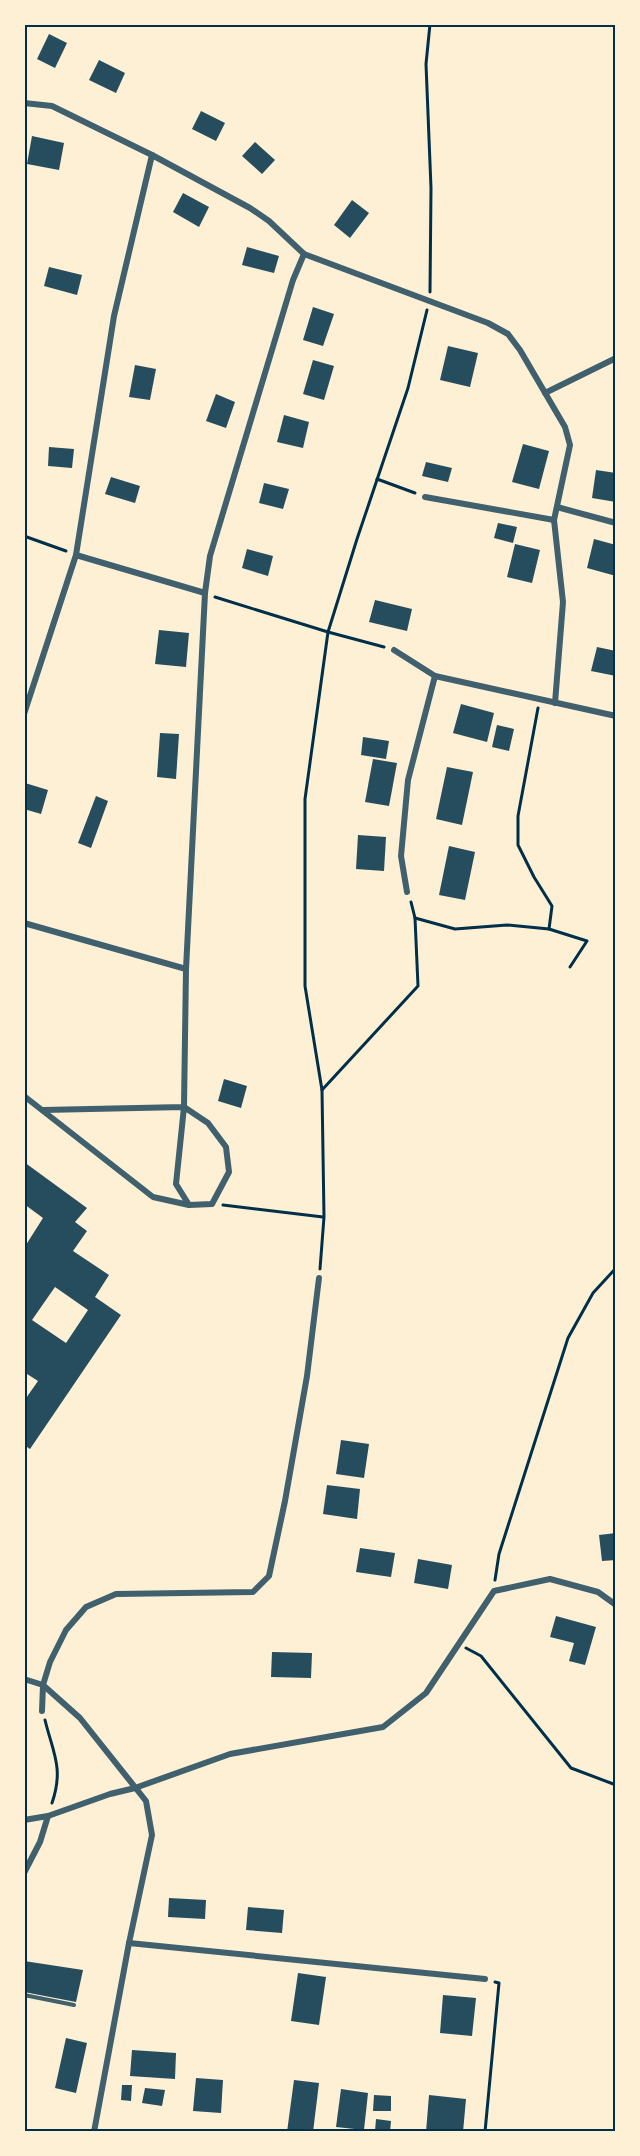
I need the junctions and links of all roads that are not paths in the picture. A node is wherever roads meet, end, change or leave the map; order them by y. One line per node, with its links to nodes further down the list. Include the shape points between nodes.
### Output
1 (24, 103): 2 (street, via 52,106)
2 (152, 155): 3 (street, via 250,208); 10 (street, via 114,316)
3 (304, 254): 5 (street, via 508,334); 11 (street, via 210,556)
4 (616, 358): 5 (street)
5 (545, 393): 7 (street, via 565,426 570,445)
6 (424, 497): 8 (street)
7 (556, 507): 8 (street); 9 (street)
8 (554, 520): 14 (street, via 563,602)
9 (616, 523)
10 (76, 555): 11 (street); 15 (street)
11 (205, 593): 19 (street)
12 (394, 650): 13 (street)
13 (435, 676): 14 (street); 17 (street, via 408,780 401,856)
14 (555, 703): 16 (street)
15 (24, 714)
16 (616, 717)
17 (407, 892)
18 (24, 923): 19 (street)
19 (186, 969): 21 (street)
20 (24, 1096): 22 (street)
21 (184, 1107): 22 (street); 23 (street, via 176,1184); 23 (street, via 208,1123 226,1147 229,1172 212,1204)
22 (43, 1110): 23 (street, via 153,1197)
23 (189, 1205)
24 (319, 1278): 27 (street, via 307,1376 269,1576 253,1592 116,1594 86,1607 66,1630)
25 (616, 1605): 29 (street, via 598,1592 550,1579 494,1591 426,1693 383,1727 230,1754)
26 (24, 1678): 27 (street)
27 (43, 1685): 28 (street); 29 (street, via 80,1718)
28 (42, 1711)
29 (135, 1788): 30 (street); 33 (street, via 146,1801 152,1835)
30 (48, 1816): 31 (street); 32 (street)
31 (24, 1820)
32 (24, 1873)
33 (129, 1943): 34 (street); 37 (street)
34 (484, 1979)
35 (24, 1995): 36 (lane)
36 (74, 2005)
37 (94, 2132)

